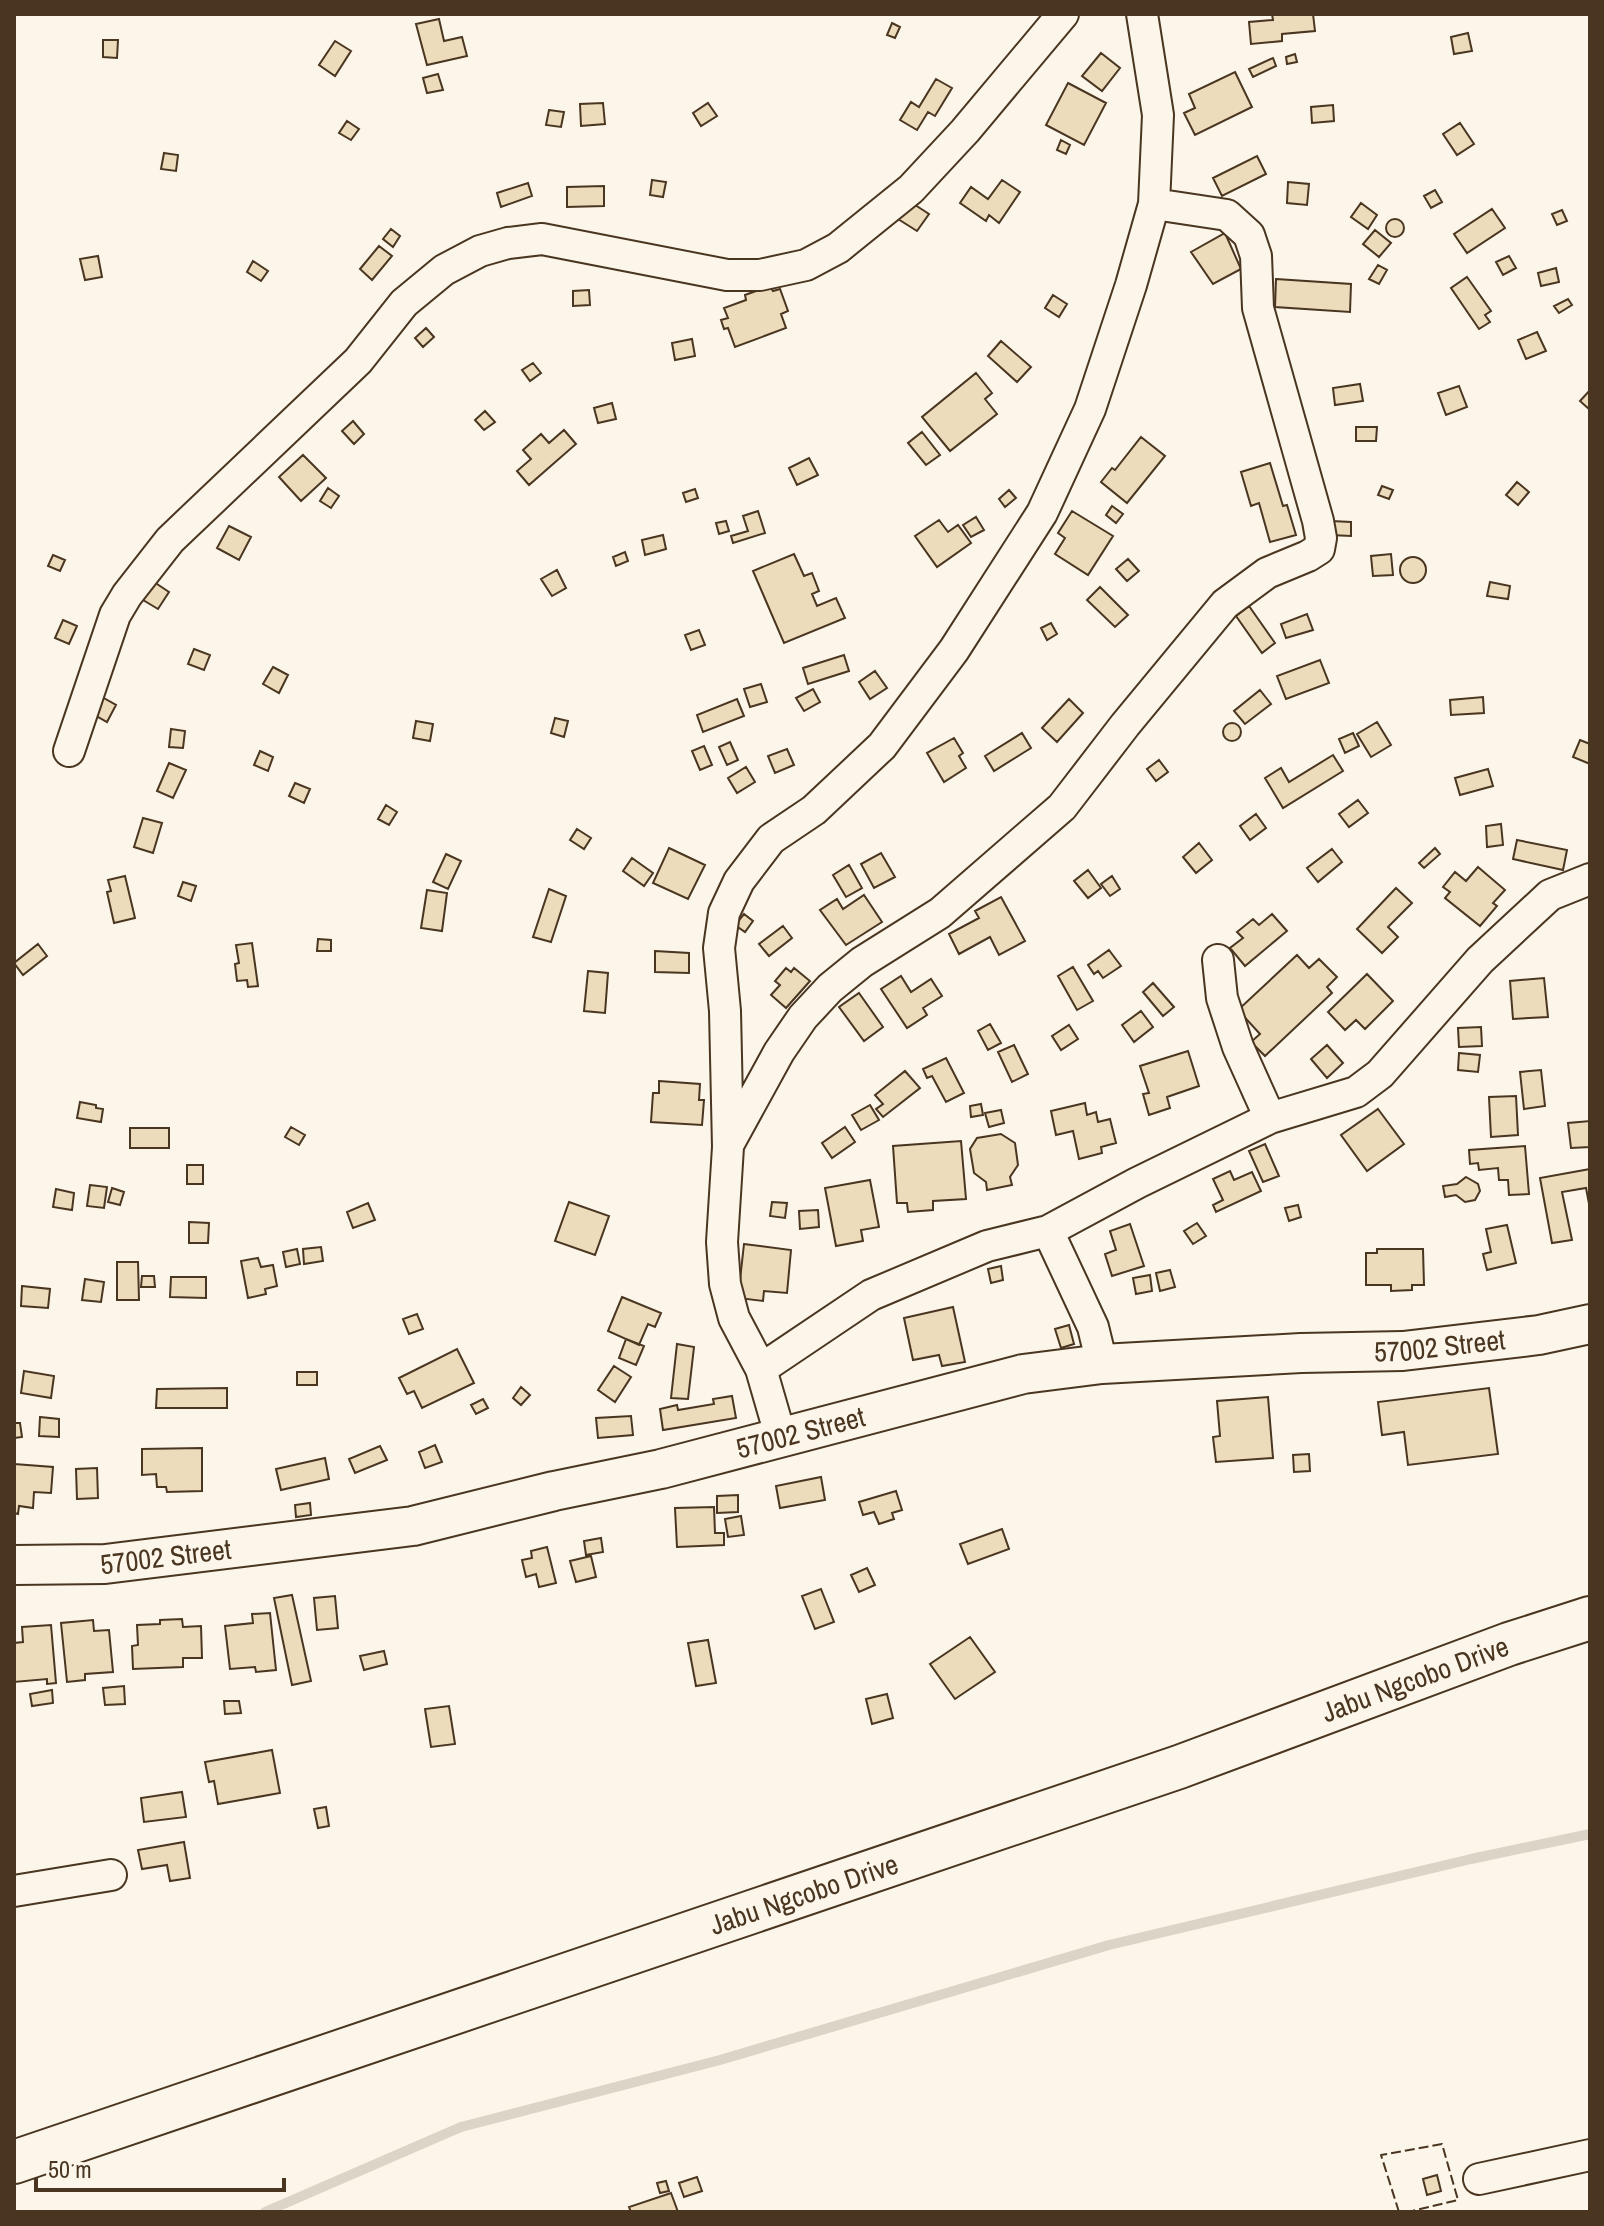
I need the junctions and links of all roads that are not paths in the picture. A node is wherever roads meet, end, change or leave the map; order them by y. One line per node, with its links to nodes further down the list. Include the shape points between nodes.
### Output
1 (1063, 14): 4 (street, via 911,189 838,248 806,265 760,275 727,275 542,239 480,251 444,270 404,303 358,361 170,540 127,595 115,615)
2 (1142, 14): 3 (street, via 1158,115)
3 (1154, 204): 8 (street, via 1090,409 1042,513 954,650 882,746 814,810 771,839 739,881 724,913 719,948); 8 (street, via 1227,215 1254,245 1258,308 1318,521 1319,549 1267,573 1225,604 1062,807 940,913 830,988 779,1052)
4 (69, 751)
5 (1590, 879): 7 (street, via 1550,895 1480,960 1380,1074 1356,1092)
6 (1218, 960): 7 (street, via 1222,998 1234,1035)
7 (1270, 1118): 9 (street)
8 (728, 1147): 12 (street, via 725,1284 734,1318)
9 (1048, 1231): 11 (street, via 1093,1327); 12 (street, via 987,1246 871,1295)
10 (1590, 1324): 11 (street, 57002 Street, via 1403,1351)
11 (1102, 1364): 13 (street, 57002 Street, via 1023,1374)
12 (761, 1369): 13 (street)
13 (781, 1438): 14 (street, 57002 Street, via 413,1526 105,1564)
14 (14, 1565)
15 (1590, 1618): 19 (main road, Jabu Ngcobo Drive, via 1179,1767)
16 (111, 1875): 17 (street)
17 (14, 1891)
18 (1590, 2155): 20 (street)
19 (14, 2162)
20 (1479, 2179)

